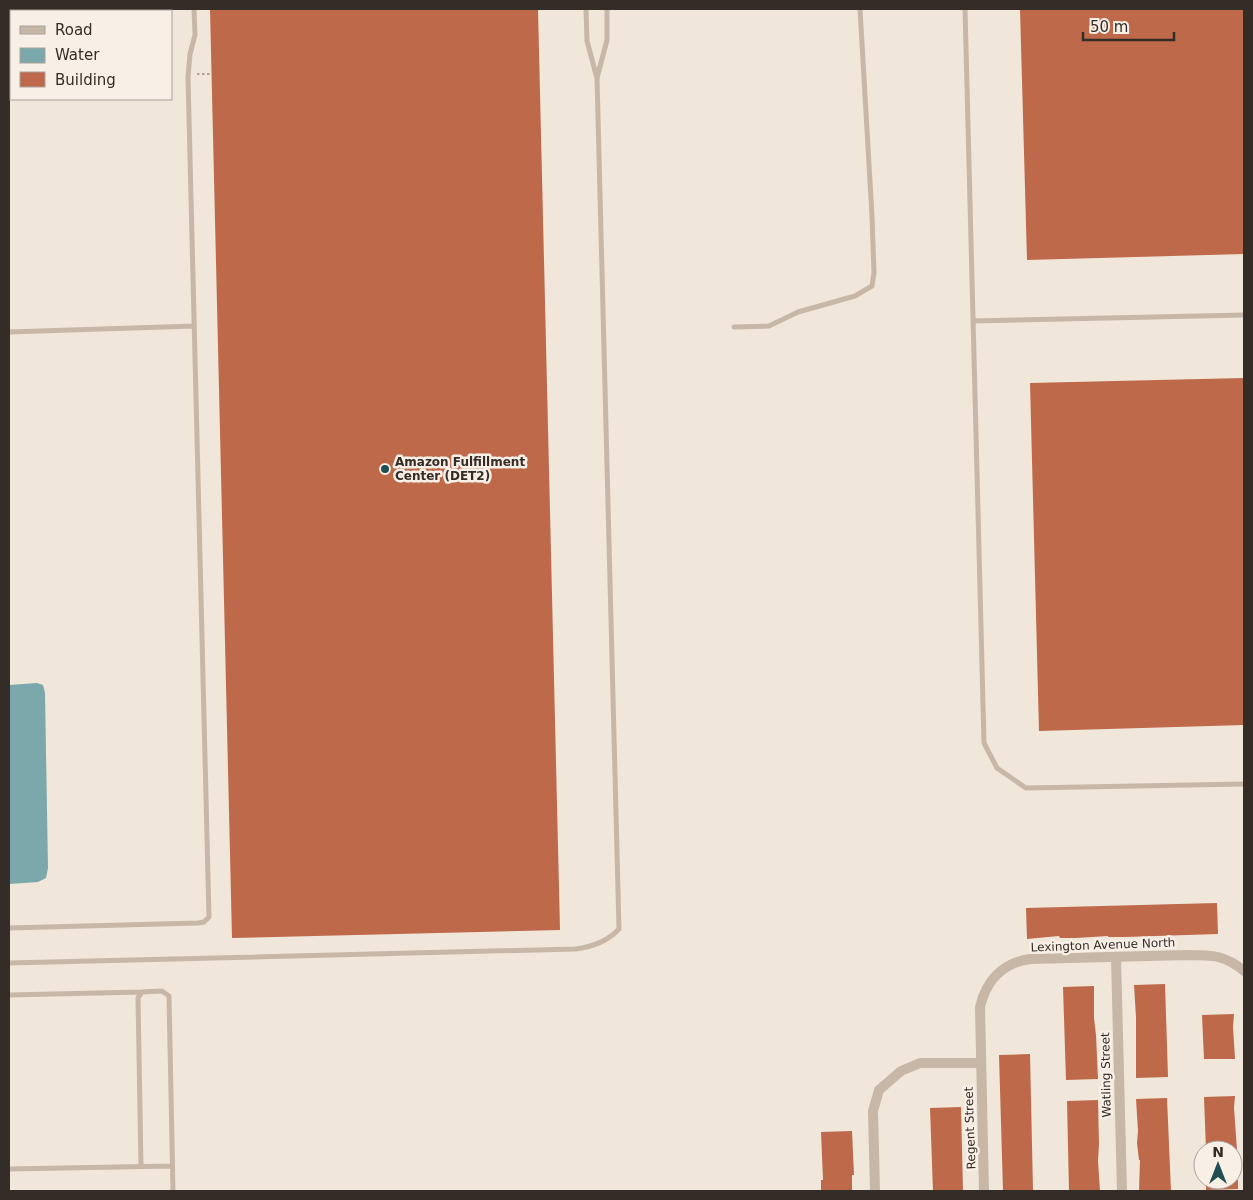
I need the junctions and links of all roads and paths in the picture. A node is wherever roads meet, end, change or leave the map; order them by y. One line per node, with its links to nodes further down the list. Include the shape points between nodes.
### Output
1 (194, 9): 11 (lane, via 195,35 188,77)
2 (586, 9): 8 (lane, via 587,41)
3 (607, 9): 8 (lane, via 607,40)
4 (860, 9): 12 (lane, via 872,216 872,286 855,296 798,312 769,326)
5 (965, 9): 10 (lane)
6 (197, 74): 7 (path)
7 (210, 74)
8 (597, 78): 17 (lane, via 619,929 600,943 575,949)
9 (1244, 315): 10 (lane)
10 (973, 321): 14 (lane, via 984,743 997,768 1026,788)
11 (194, 326): 13 (lane); 15 (lane, via 209,917 204,922 171,925)
12 (734, 327)
13 (9, 332)
14 (1244, 784)
15 (9, 928)
16 (1116, 957): 18 (street, Lexington Avenue North, via 1211,955 1225,958); 21 (street, Lexington Avenue North, via 1030,959 1003,968 988,985 980,1007); 28 (street, Watling Street)
17 (9, 963)
18 (1244, 971)
19 (142, 992): 20 (lane); 22 (lane, via 138,998); 23 (lane, via 162,991 169,996)
20 (9, 995)
21 (980, 1063): 26 (street, via 920,1063 901,1071 879,1090 873,1111); 27 (street, Regent Street)
22 (141, 1166): 23 (lane); 24 (lane)
23 (172, 1166): 25 (lane)
24 (9, 1169)
25 (173, 1191)
26 (875, 1191)
27 (984, 1191)
28 (1122, 1191)

